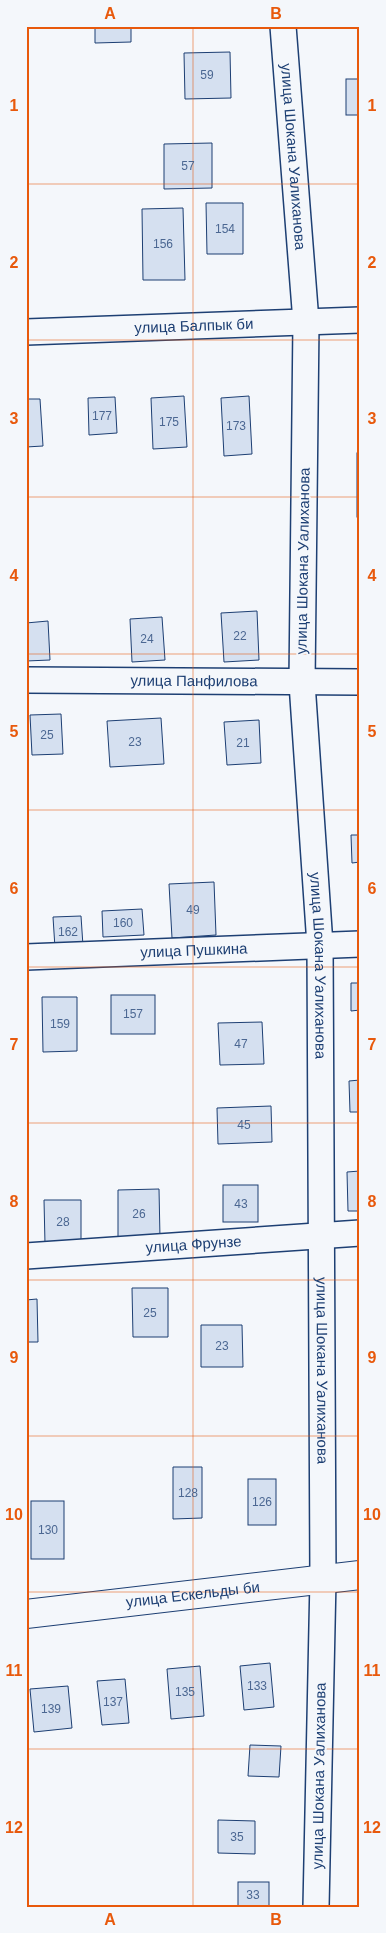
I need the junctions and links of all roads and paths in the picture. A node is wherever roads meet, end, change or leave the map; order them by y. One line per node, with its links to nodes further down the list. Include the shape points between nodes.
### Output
1 (283, 26): 3 (street, улица Шокана Уалиханова)
2 (360, 320): 3 (street, улица Балпык би)
3 (306, 322): 4 (street, улица Балпык би); 6 (street, улица Шокана Уалиханова)
4 (26, 332)
5 (26, 680): 6 (street, улица Панфилова)
6 (302, 682): 7 (street, улица Панфилова); 9 (street, улица Шокана Уалиханова)
7 (360, 682)
8 (360, 944): 9 (street, улица Пушкина)
9 (320, 945): 10 (street, улица Пушкина); 12 (street, улица Шокана Уалиханова)
10 (26, 957)
11 (360, 1233): 12 (street, улица Фрунзе)
12 (320, 1236): 13 (street, улица Фрунзе); 15 (street, улица Шокана Уалиханова)
13 (26, 1256)
14 (360, 1575): 15 (street, улица Ескельды би)
15 (323, 1578): 16 (street, улица Ескельды би); 17 (street, улица Шокана Уалиханова)
16 (26, 1614)
17 (316, 1907)

